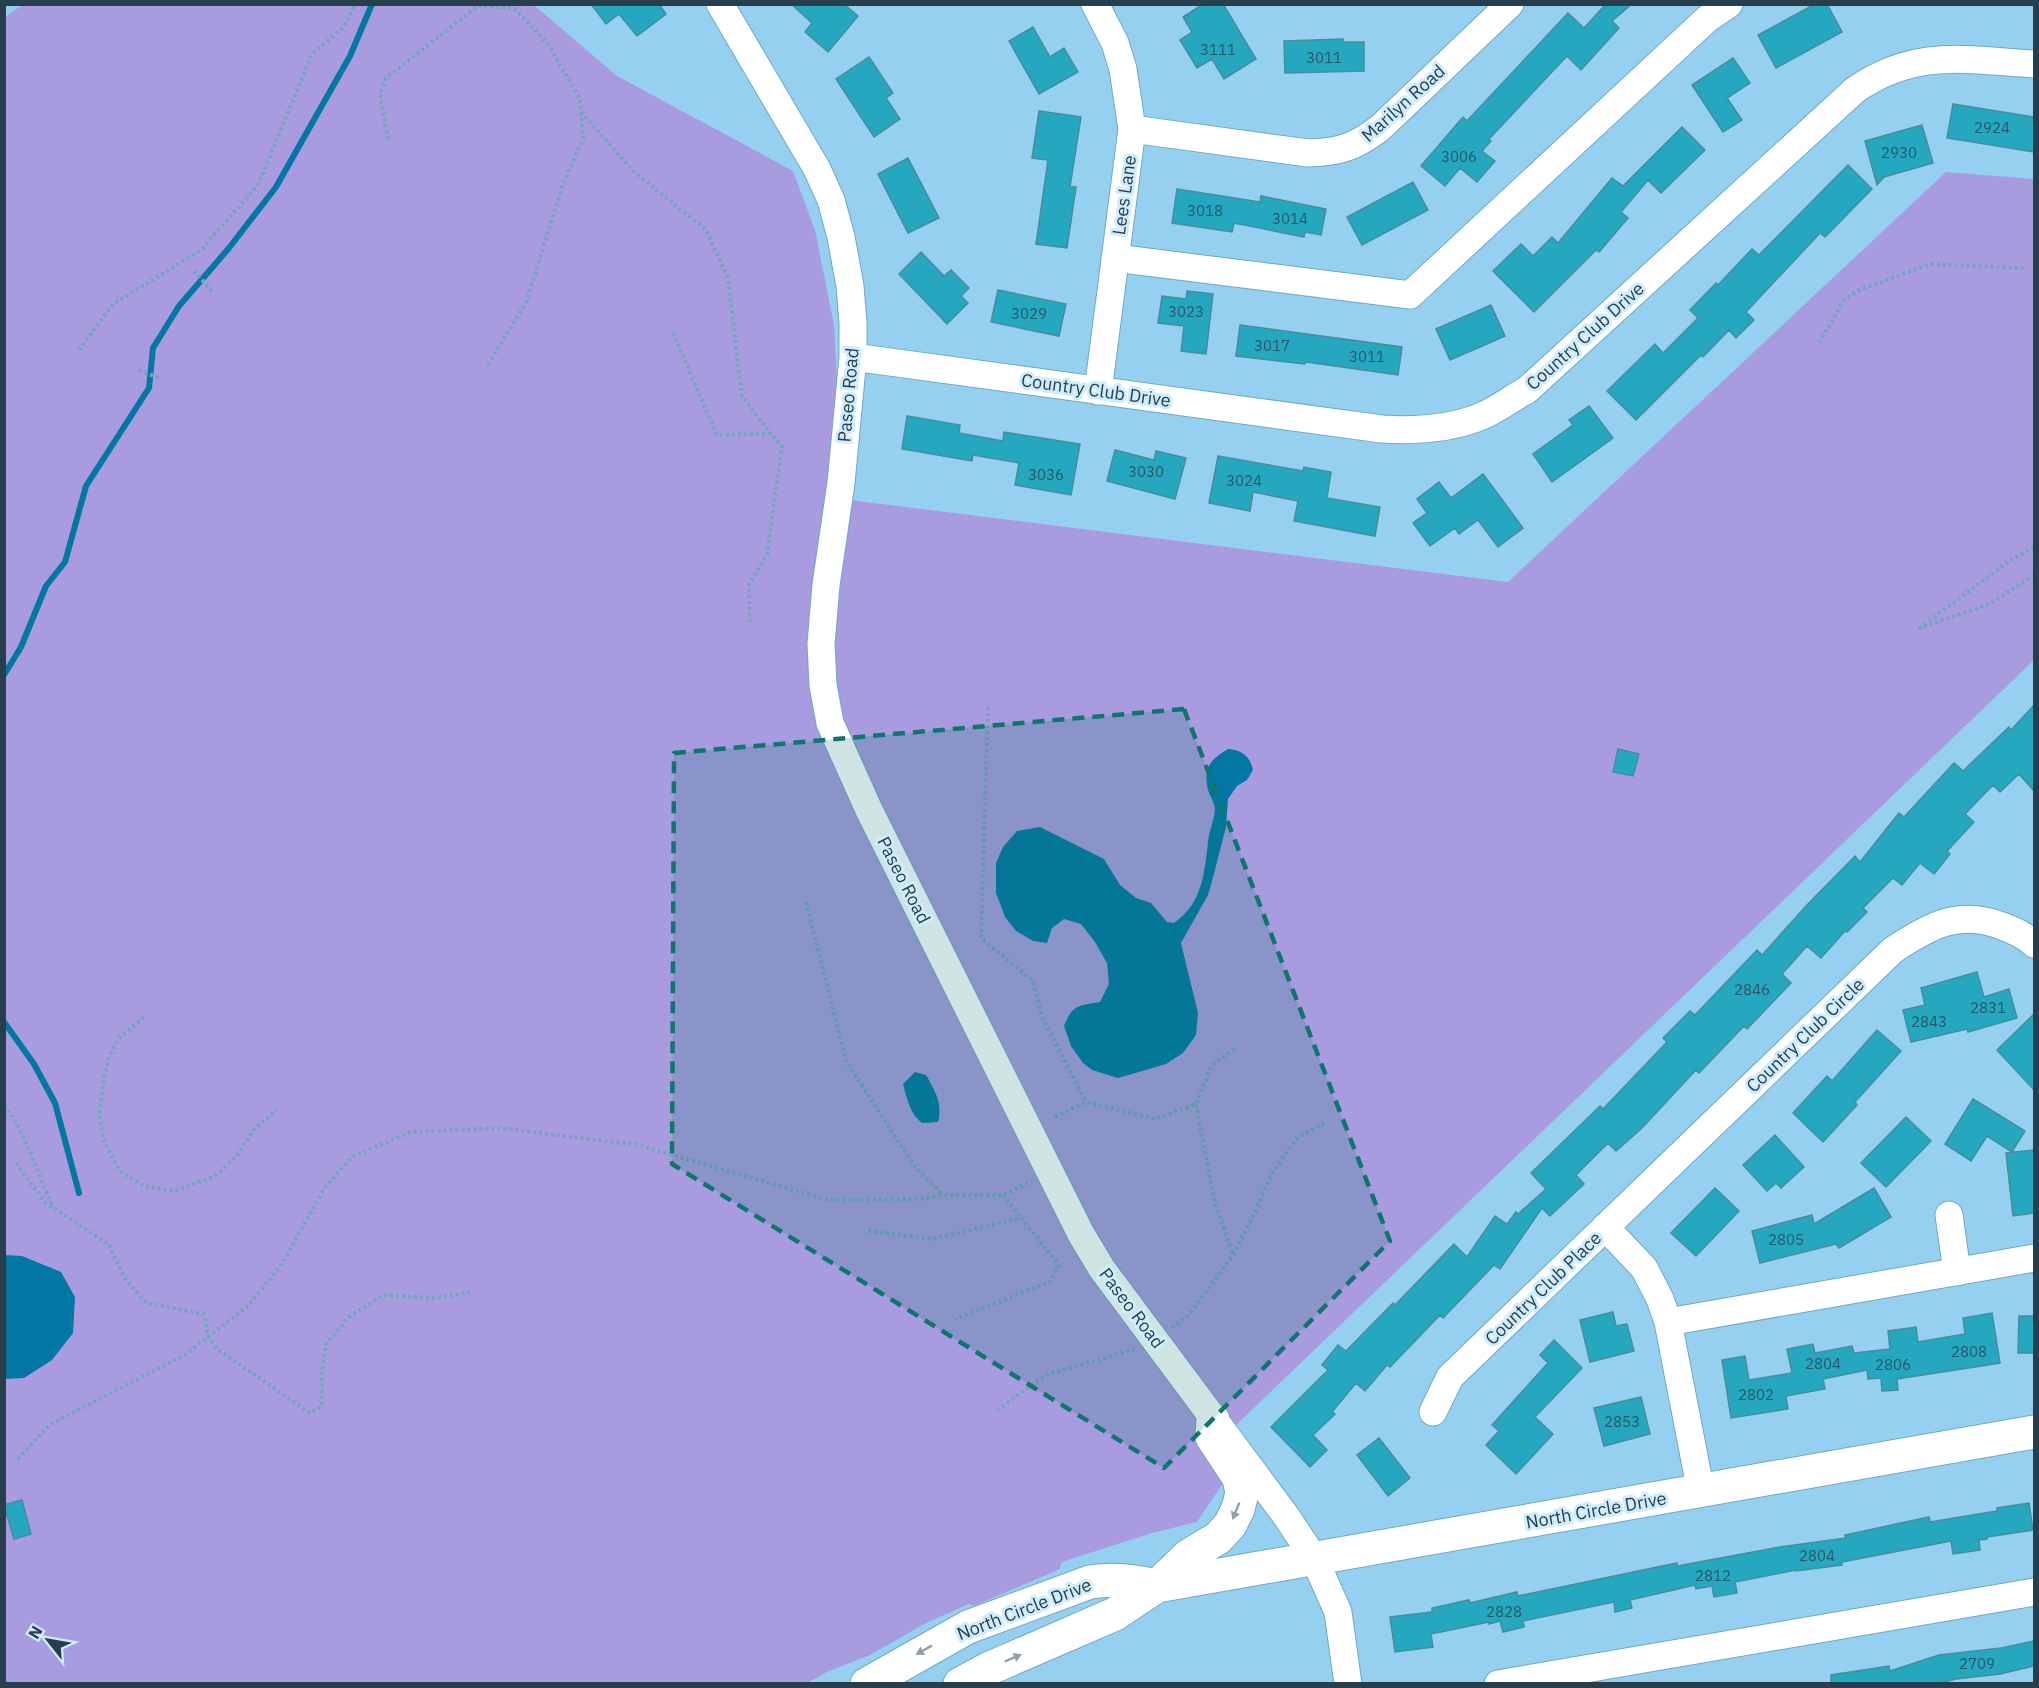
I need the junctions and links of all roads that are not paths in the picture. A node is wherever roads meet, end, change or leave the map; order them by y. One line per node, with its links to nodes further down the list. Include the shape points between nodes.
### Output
1 (720, 4): 8 (street, Paseo Road, via 817,169 831,200 850,285)
2 (1095, 4): 6 (street, Lees Lane, via 1123,69)
3 (1510, 4): 6 (street, Marilyn Road, via 1380,128 1346,149 1308,153)
4 (1729, 4): 7 (street, via 1707,19 1410,295)
5 (2034, 64): 9 (street, Country Club Drive, via 1920,61 1875,76 1855,90 1527,390 1483,416 1432,429 1382,429)
6 (1132, 129): 7 (street, Lees Lane)
7 (1115, 258): 9 (street, Lees Lane)
8 (852, 357): 9 (street, Country Club Drive); 17 (street, Paseo Road, via 841,483 822,623 821,668 831,723 847,764 1049,1172 1102,1269)
9 (1098, 391)
10 (2034, 944): 12 (street, Country Club Circle, via 2012,930 1971,918 1953,920 1916,935 1893,950)
11 (1949, 1215): 14 (street)
12 (1605, 1227): 15 (street, Country Club Place, via 1644,1268); 16 (street, Country Club Place, via 1450,1377)
13 (2034, 1258): 14 (street)
14 (1957, 1272): 15 (street)
15 (1668, 1322): 19 (street)
16 (1432, 1412)
17 (1213, 1420): 20 (street, Paseo Road); 21 (main road, one-way to 21, via 1212,1437 1239,1478 1242,1493 1238,1509 1218,1538 1188,1556)
18 (2034, 1432): 19 (main road, North Circle Drive)
19 (1701, 1492): 20 (main road, North Circle Drive)
20 (1314, 1558): 21 (main road, North Circle Drive); 25 (street, Paseo Road, via 1338,1612)
21 (1157, 1586): 23 (main road, North Circle Drive, one-way to 23, via 1127,1579 1090,1582 968,1627); 24 (main road, North Circle Drive, one-way to 21, via 1115,1614)
22 (2034, 1592): 26 (street)
23 (867, 1683)
24 (960, 1683)
25 (1348, 1683)
26 (1498, 1683)

